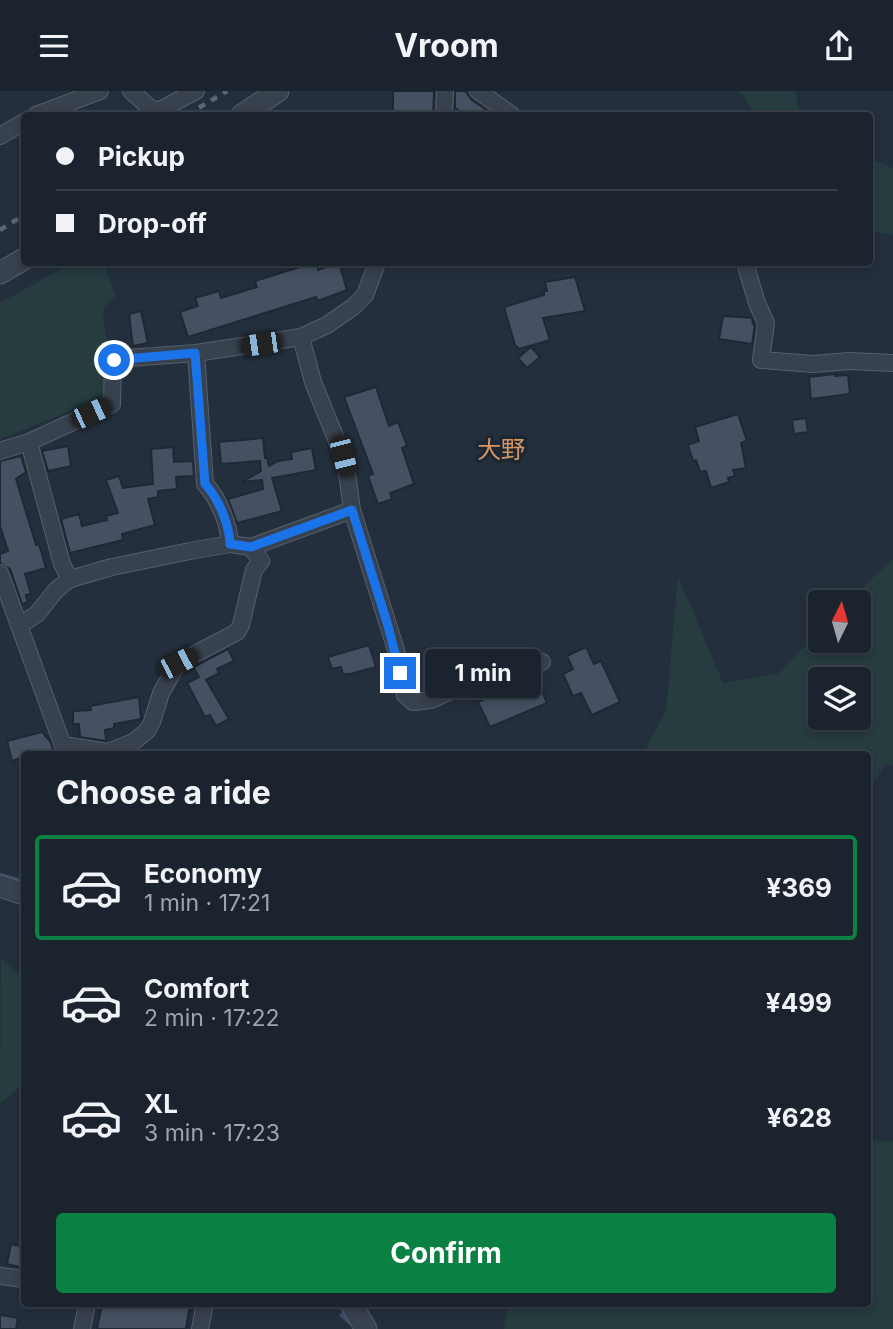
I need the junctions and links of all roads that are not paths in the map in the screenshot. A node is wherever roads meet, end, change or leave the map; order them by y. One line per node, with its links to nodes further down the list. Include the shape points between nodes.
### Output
1 (100, 91): 7 (street)
2 (131, 91): 3 (street, via 158,111)
3 (197, 91)
4 (278, 91): 8 (street)
5 (445, 91): 9 (street)
6 (478, 91): 10 (street)
7 (44, 112)
8 (246, 112)
9 (444, 112)
10 (508, 112)
11 (21, 124): 12 (street)
12 (0, 136)
13 (21, 261): 16 (street)
14 (376, 266): 17 (street, via 365,295 353,307)
15 (746, 266): 19 (street, via 766,323 761,360)
16 (0, 274)
17 (301, 337): 18 (street); 22 (street, via 313,382 343,456)
18 (195, 353): 20 (street, via 116,359 111,404); 23 (street, via 205,484 229,530)
19 (893, 363)
20 (29, 442): 21 (street); 26 (street)
21 (0, 451)
22 (352, 510): 24 (street); 28 (street, via 409,701 425,702)
23 (230, 544): 24 (street); 26 (street)
24 (251, 547): 30 (street, via 261,561 254,570 237,632 178,663 147,731)
25 (0, 573): 27 (street)
26 (70, 579): 27 (street)
27 (20, 625): 29 (street)
28 (542, 662)
29 (65, 750)
30 (110, 751)
31 (0, 886): 32 (street)
32 (21, 893)
33 (0, 1276): 34 (street)
34 (21, 1279)
35 (86, 1307): 38 (street)
36 (205, 1307): 39 (street)
37 (353, 1307): 40 (street)
38 (82, 1329)
39 (201, 1329)
40 (366, 1329)

